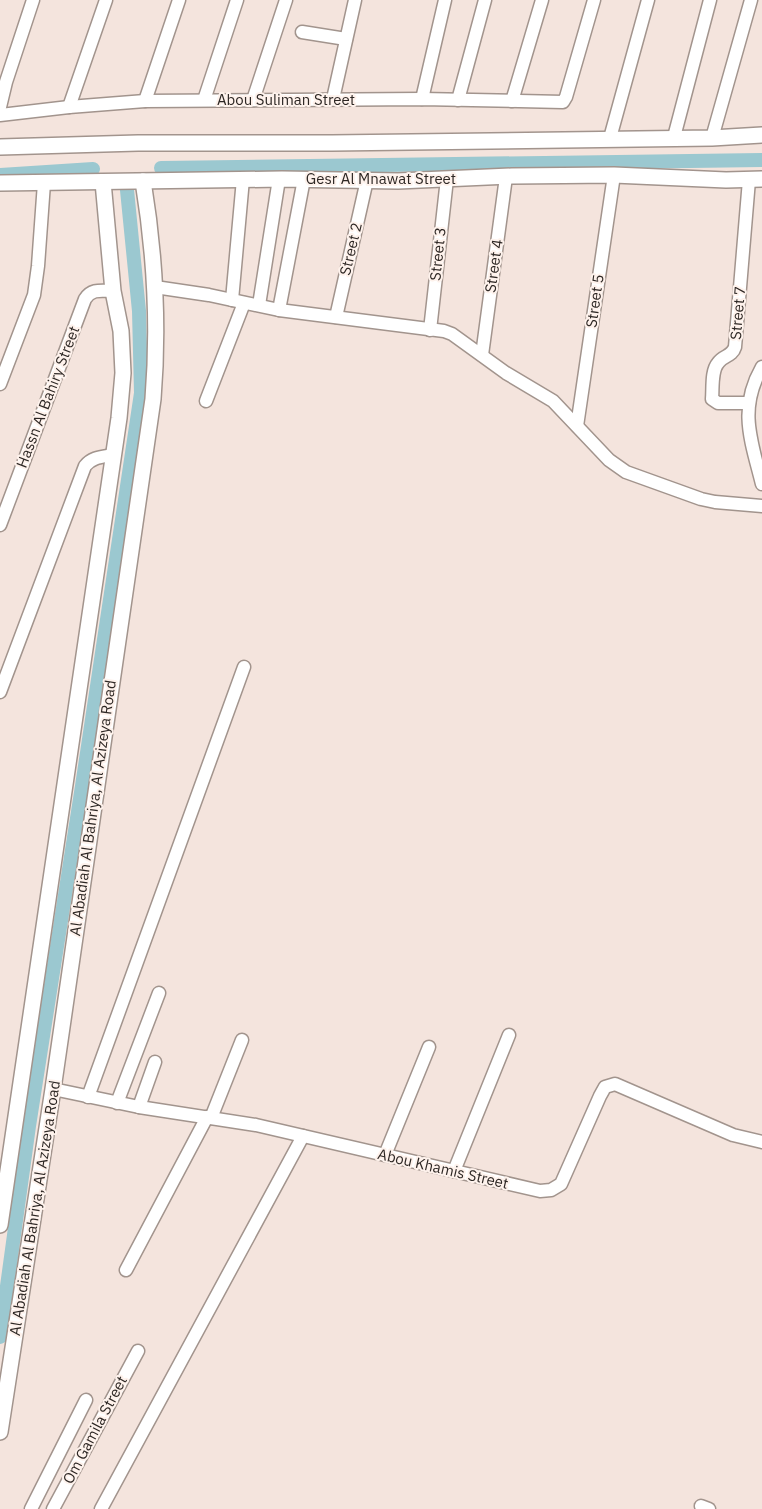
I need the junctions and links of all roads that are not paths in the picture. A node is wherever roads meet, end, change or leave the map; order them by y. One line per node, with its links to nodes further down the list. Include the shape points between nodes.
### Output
1 (33, 0): 23 (street)
2 (106, 0): 24 (street)
3 (179, 0): 17 (street)
4 (237, 0): 18 (street)
5 (286, 0): 19 (street)
6 (355, 0): 15 (street)
7 (445, 0): 16 (street)
8 (485, 0): 21 (street)
9 (542, 0): 22 (street)
10 (594, 0): 22 (street, Abou Suliman Street, via 563,102)
11 (648, 0): 28 (street)
12 (710, 0): 27 (street)
13 (751, 0): 29 (street)
14 (302, 32): 15 (street)
15 (346, 39): 20 (street)
16 (422, 99): 20 (street, Abou Suliman Street); 21 (street, Abou Suliman Street)
17 (145, 100): 18 (street, Abou Suliman Street); 24 (street, Abou Suliman Street)
18 (204, 100): 19 (street, Abou Suliman Street)
19 (253, 100): 20 (street, Abou Suliman Street)
20 (333, 100)
21 (458, 100): 22 (street, Abou Suliman Street)
22 (512, 100)
23 (0, 107)
24 (69, 107): 25 (street, Abou Suliman Street)
25 (0, 115)
26 (762, 135): 29 (street)
27 (674, 137): 28 (street); 29 (street)
28 (610, 138): 30 (street)
29 (712, 138)
30 (0, 147)
31 (614, 175): 32 (street, Gesr Al Mnawat Street); 38 (street, Gesr Al Mnawat Street); 56 (street, Street 5)
32 (506, 177): 36 (street, Gesr Al Mnawat Street); 51 (street, Street 4)
33 (243, 179): 34 (street, Gesr Al Mnawat Street); 40 (street, Gesr Al Mnawat Street); 45 (street)
34 (279, 179): 35 (street, Gesr Al Mnawat Street); 47 (street)
35 (304, 179): 37 (street, Gesr Al Mnawat Street); 48 (street)
36 (446, 179): 37 (street, Gesr Al Mnawat Street); 50 (street, Street 3)
37 (367, 180): 49 (street, Street 2)
38 (755, 180): 55 (street, Street 7, via 735,347 732,354 715,367 712,399 718,403)
39 (103, 182): 40 (street, Gesr Al Mnawat Street); 42 (street, Gesr Al Mnawat Street); 44 (street, Al Abadiah Al Bahriya, Al Azizeya Road)
40 (143, 182): 43 (street, Al Abadiah Al Bahriya, Al Azizeya Road)
41 (0, 183): 42 (street, Gesr Al Mnawat Street)
42 (44, 183): 53 (street, via 34,295)
43 (156, 288): 45 (street); 68 (street, Al Abadiah Al Bahriya, Al Azizeya Road, via 153,399)
44 (114, 291): 57 (street, Al Abadiah Al Bahriya, Al Azizeya Road, via 124,373); 60 (street, Hassn Al Bahiry Street, via 94,291 85,299)
45 (232, 300): 46 (street)
46 (244, 303): 47 (street); 54 (street)
47 (259, 305): 48 (street)
48 (279, 310): 49 (street)
49 (336, 317): 50 (street)
50 (430, 330): 51 (street, via 452,334)
51 (482, 355): 56 (street, via 553,401)
52 (762, 367): 55 (street, via 755,379)
53 (0, 384)
54 (206, 401)
55 (749, 403): 58 (street, via 751,440)
56 (576, 426): 59 (street, via 609,460 626,472 715,502)
57 (113, 455): 62 (street, via 95,458 85,466); 77 (street, Al Abadiah Al Bahriya, Al Azizeya Road)
58 (762, 484)
59 (762, 506)
60 (0, 525)
61 (244, 667): 69 (street)
62 (0, 692)
63 (159, 993): 70 (street)
64 (509, 1034): 76 (street)
65 (242, 1040): 72 (street)
66 (429, 1047): 75 (street)
67 (155, 1062): 71 (street)
68 (53, 1089): 69 (street, Abou Khamis Street); 81 (street, Al Abadiah Al Bahriya, Al Azizeya Road)
69 (88, 1097): 70 (street, Abou Khamis Street)
70 (117, 1102): 71 (street, Abou Khamis Street)
71 (139, 1107): 72 (street, Abou Khamis Street)
72 (209, 1118): 73 (street, Abou Khamis Street); 78 (street)
73 (302, 1136): 75 (street, Abou Khamis Street); 84 (street)
74 (762, 1142): 76 (street, Abou Khamis Street, via 733,1135 614,1084 605,1088 600,1096 561,1184 552,1190 540,1191)
75 (385, 1155): 76 (street, Abou Khamis Street)
76 (454, 1171)
77 (0, 1225)
78 (126, 1270)
79 (138, 1351): 83 (street, Om Gamila Street)
80 (86, 1400): 82 (street)
81 (0, 1432)
82 (31, 1509)
83 (53, 1509)
84 (101, 1509)

